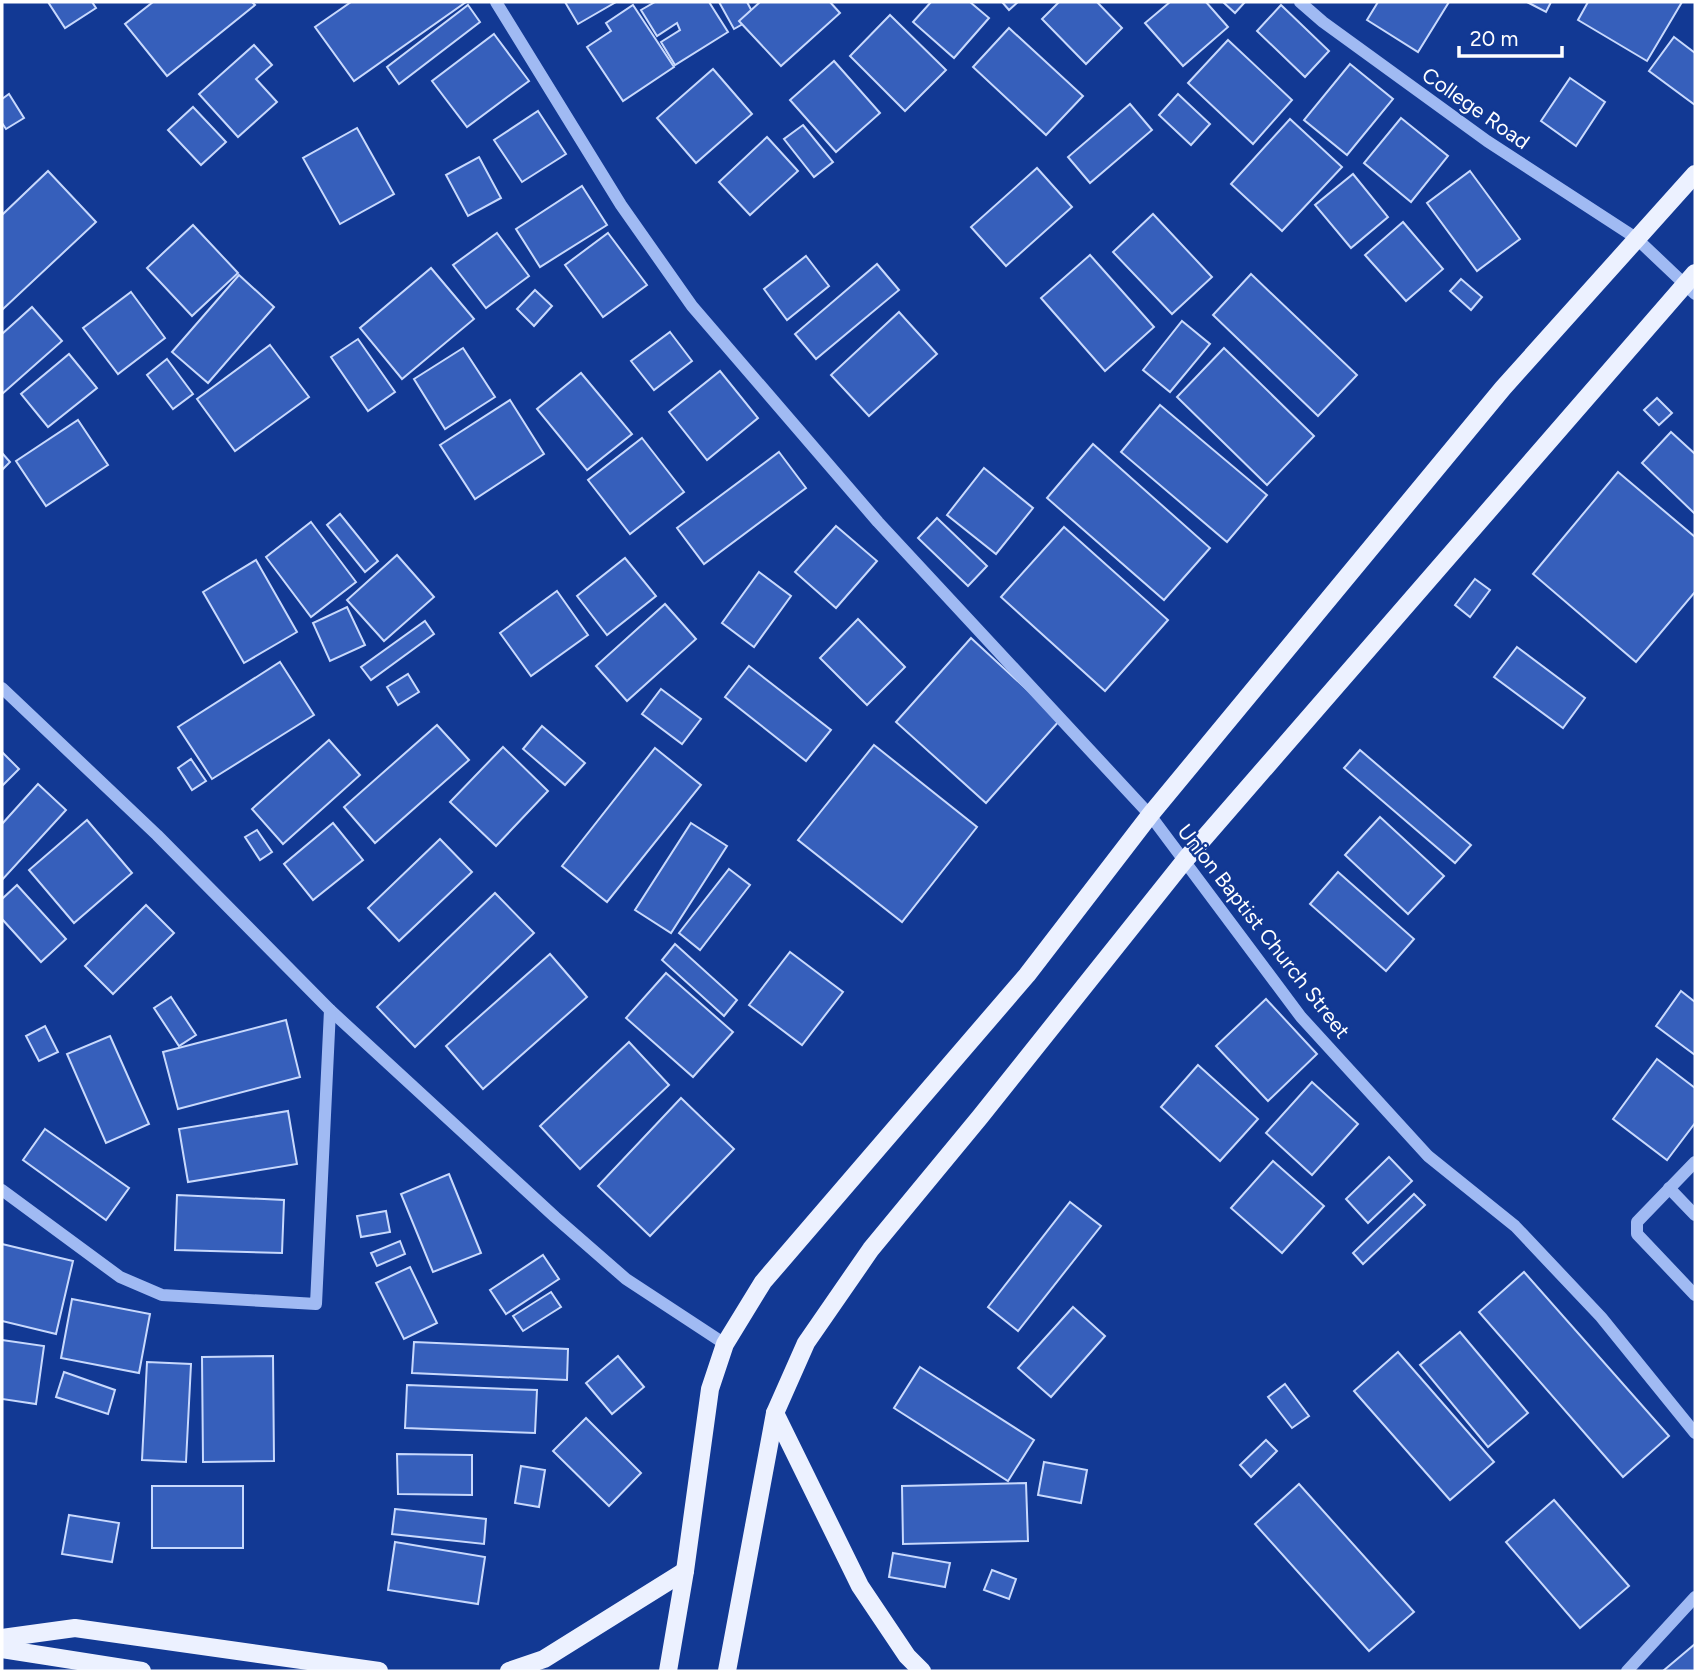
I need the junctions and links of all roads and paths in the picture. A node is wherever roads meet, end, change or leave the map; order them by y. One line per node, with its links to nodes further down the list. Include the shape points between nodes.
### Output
1 (496, 2): 7 (street, Union Baptist Church Street, via 621,205 692,306 878,522)
2 (1300, 2): 4 (street, College Road, via 1487,141)
3 (1695, 174): 4 (main road)
4 (1636, 238): 5 (street, College Road); 7 (main road, via 1503,388)
5 (1692, 283): 8 (main road)
6 (2, 688): 9 (street, via 158,835)
7 (1150, 815): 8 (street, Union Baptist Church Street); 15 (main road, via 1027,975 763,1282)
8 (1185, 860): 16 (main road, via 871,1249 806,1343); 17 (street, Union Baptist Church Street, via 1301,1017 1428,1156 1515,1227 1591,1307)
9 (330, 1010): 12 (street, via 316,1304 162,1295 120,1277); 15 (street, via 626,1279)
10 (1695, 1162): 11 (street)
11 (1669, 1188): 13 (street); 14 (street, via 1637,1222 1637,1234)
12 (2, 1190)
13 (1695, 1215)
14 (1695, 1295)
15 (725, 1344): 18 (main road, via 710,1389)
16 (775, 1413): 26 (main road); 27 (main road, via 860,1586)
17 (1695, 1433)
18 (685, 1571): 24 (main road, via 544,1659); 25 (main road)
19 (1695, 1597): 28 (street)
20 (2, 1639): 23 (main road, via 75,1628)
21 (2, 1649): 22 (main road)
22 (142, 1671)
23 (379, 1671)
24 (509, 1671)
25 (668, 1671)
26 (727, 1671)
27 (922, 1671)
28 (1627, 1671)

